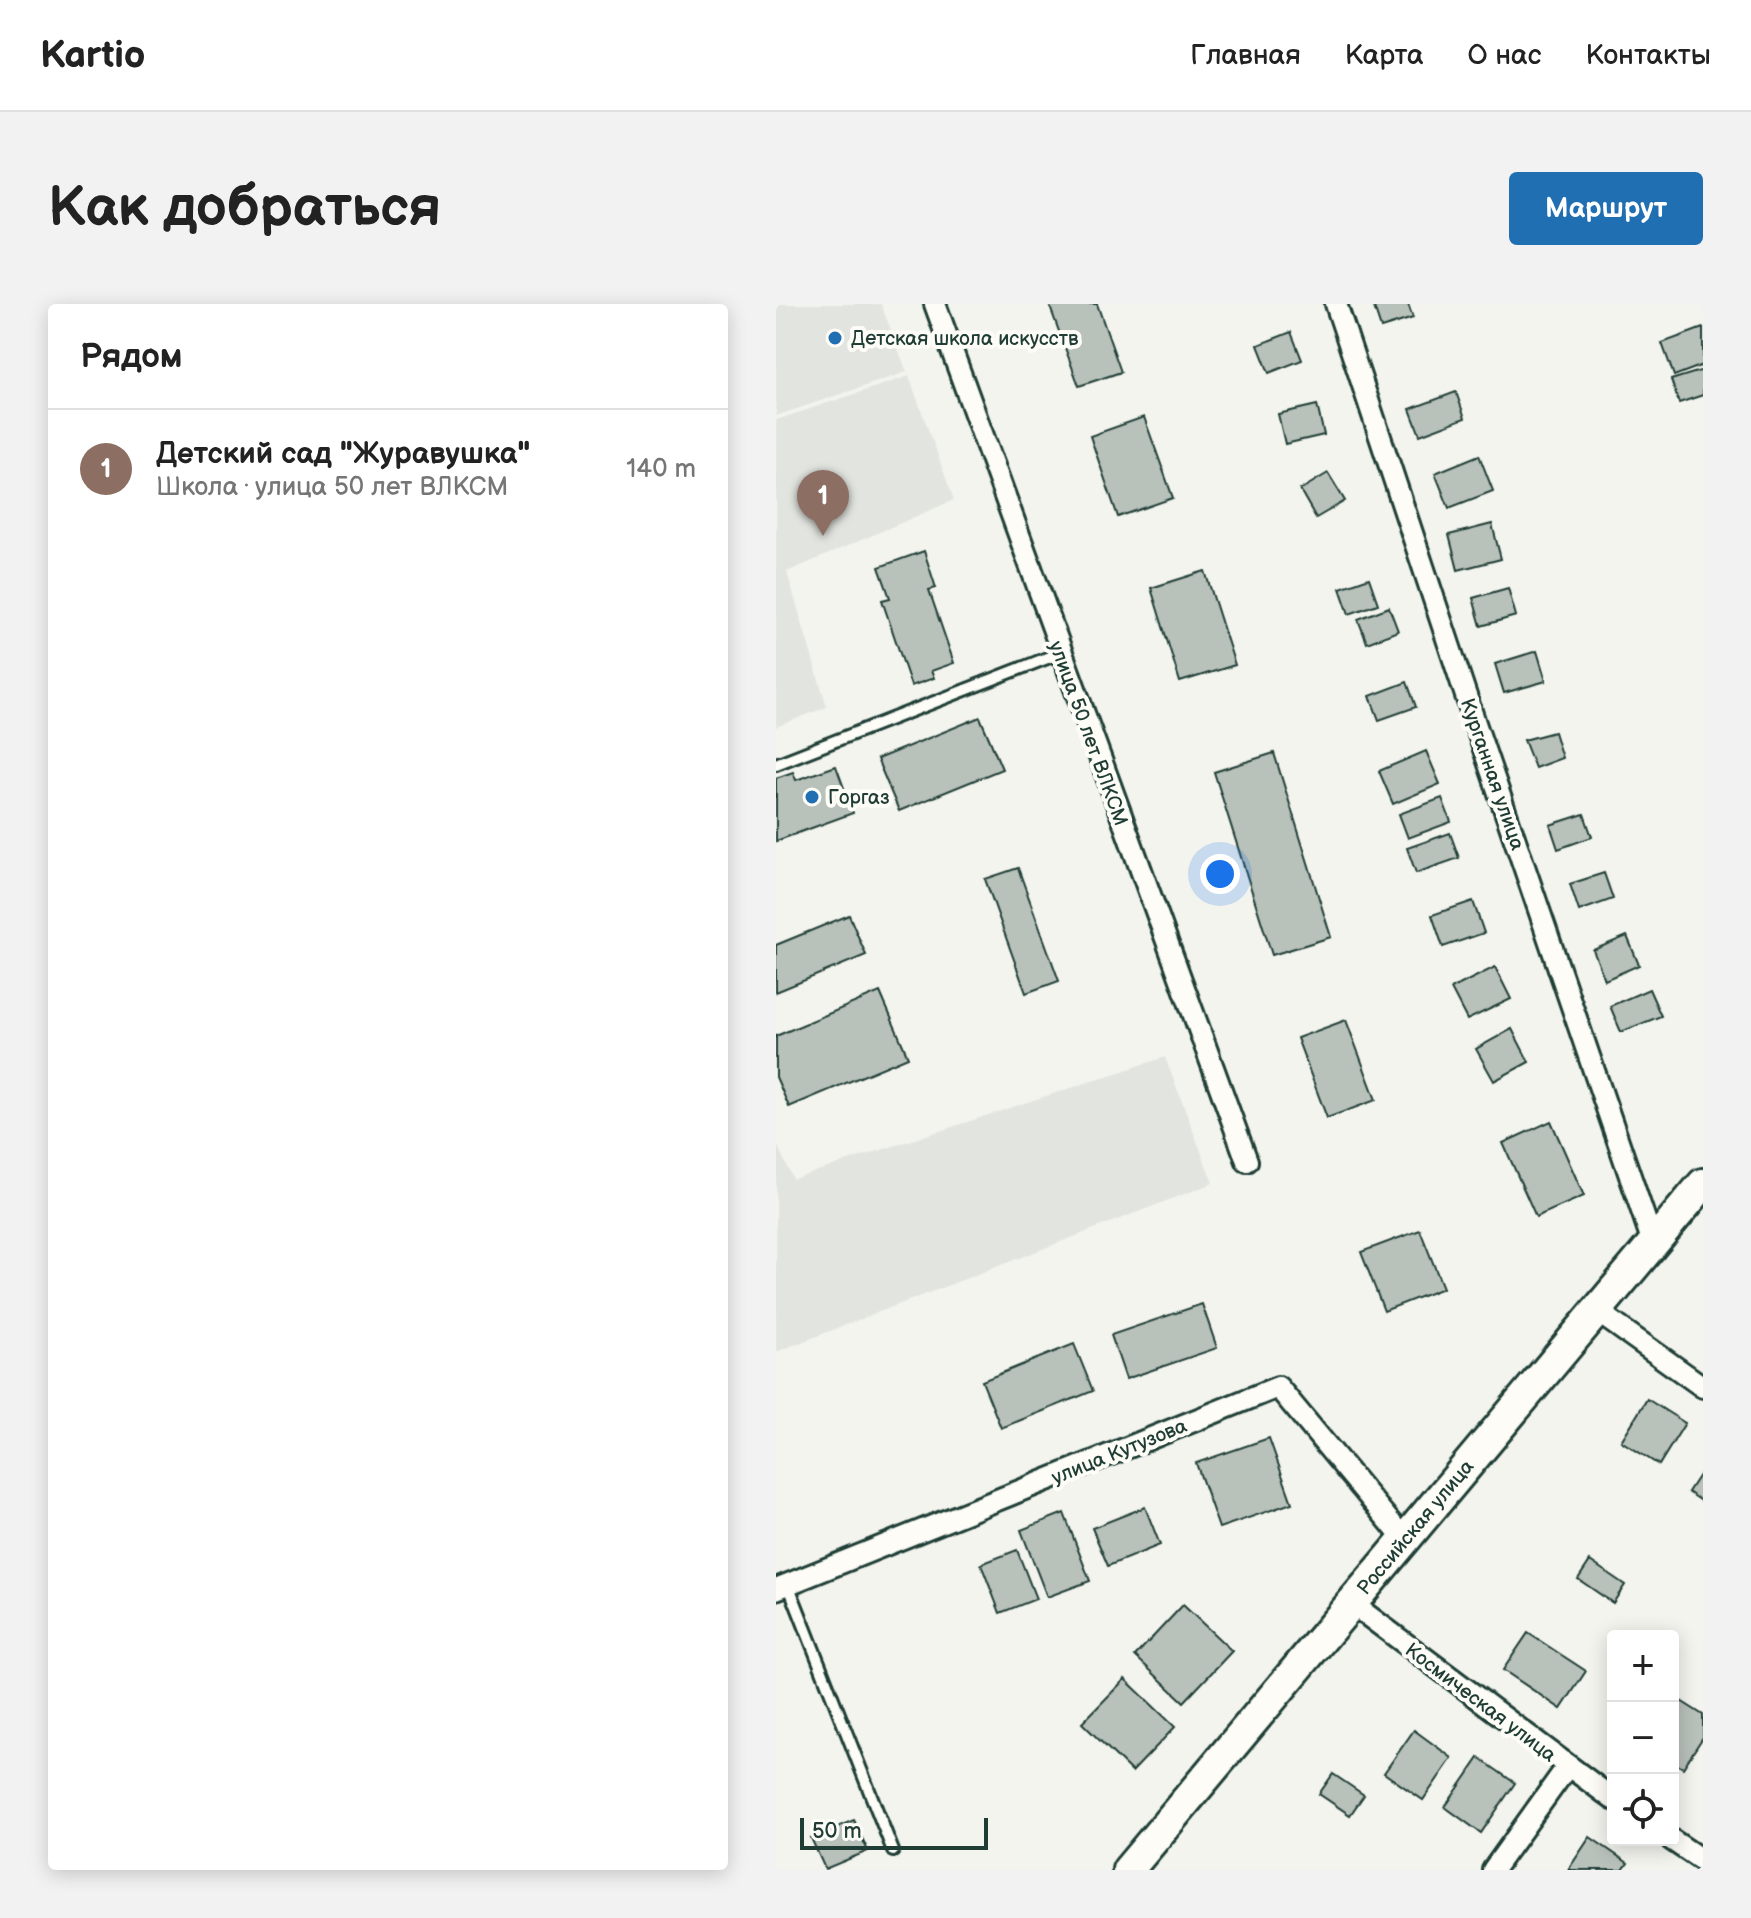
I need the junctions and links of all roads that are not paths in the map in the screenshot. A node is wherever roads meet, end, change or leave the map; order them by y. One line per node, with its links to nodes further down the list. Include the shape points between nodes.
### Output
1 (935, 304): 3 (street, улица 50 лет ВЛКСМ)
2 (1336, 304): 7 (street, Курганная улица)
3 (1060, 653): 4 (lane); 5 (street, улица 50 лет ВЛКСМ)
4 (776, 764)
5 (1247, 1161)
6 (1703, 1184): 7 (street, Российская улица)
7 (1653, 1243): 8 (street, Российская улица)
8 (1598, 1312): 9 (street); 10 (street, Российская улица)
9 (1703, 1387)
10 (1404, 1539): 11 (street, улица Кутузова, via 1278,1387); 12 (street, Российская улица)
11 (782, 1586): 16 (lane)
12 (1351, 1603): 13 (street, Космическая улица); 18 (street, Российская улица)
13 (1567, 1767): 14 (street, Космическая улица); 19 (street)
14 (1607, 1795)
15 (1679, 1845): 17 (street)
16 (893, 1851)
17 (1703, 1861)
18 (1128, 1870)
19 (1493, 1870)

